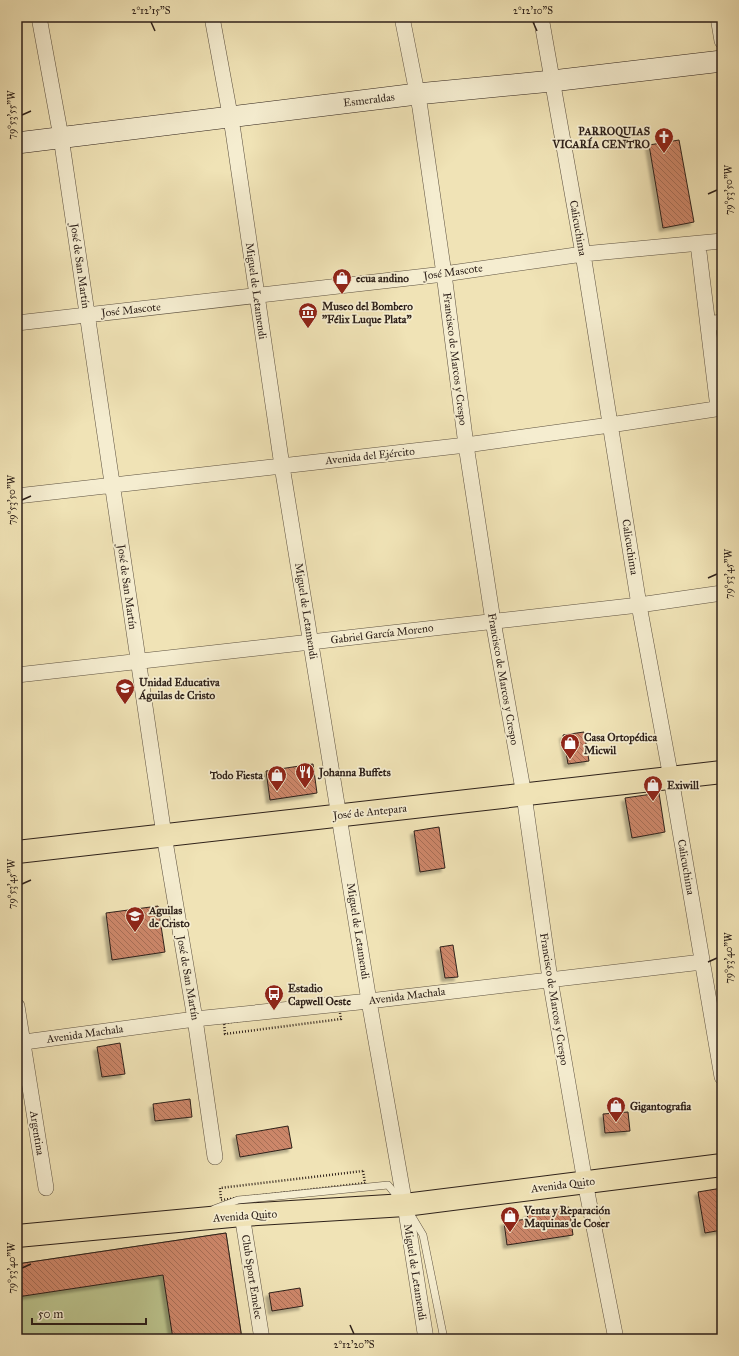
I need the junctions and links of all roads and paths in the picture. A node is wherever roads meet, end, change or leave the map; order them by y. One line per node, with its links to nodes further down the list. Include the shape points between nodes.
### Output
1 (39, 17): 13 (street, José de San Martín)
2 (212, 17): 11 (street, Miguel de Letamendi)
3 (402, 17): 10 (street, Francisco de Marcos y Crespo)
4 (541, 17): 9 (street, Calicuchima)
5 (718, 17): 6 (street)
6 (722, 41)
7 (722, 61): 9 (main road, Esmeraldas)
8 (722, 75): 9 (main road, Esmeraldas)
9 (553, 88): 10 (main road, Esmeraldas); 17 (street, Calicuchima)
10 (418, 101): 11 (main road, Esmeraldas); 18 (street, Francisco de Marcos y Crespo)
11 (232, 124): 13 (main road, Esmeraldas); 19 (street, Miguel de Letamendi)
12 (17, 143): 13 (main road, Esmeraldas)
13 (62, 143): 14 (main road, Esmeraldas); 20 (street, José de San Martín)
14 (17, 155)
15 (722, 241): 16 (street, José Mascote)
16 (698, 244): 17 (street, José Mascote); 22 (street)
17 (583, 254): 18 (street, José Mascote); 24 (street, Calicuchima)
18 (444, 274): 19 (street, José Mascote); 25 (street, Francisco de Marcos y Crespo)
19 (257, 296): 20 (street, José Mascote); 26 (street, Miguel de Letamendi)
20 (87, 315): 21 (street, José Mascote); 27 (street, José de San Martín)
21 (17, 323)
22 (715, 323): 23 (street)
23 (720, 408): 24 (street, Avenida del Ejército)
24 (610, 425): 25 (street, Avenida del Ejército); 30 (street, Calicuchima)
25 (466, 445): 26 (street, Avenida del Ejército); 31 (street, Francisco de Marcos y Crespo)
26 (282, 466): 27 (street, Avenida del Ejército); 32 (street, Miguel de Letamendi)
27 (112, 485): 28 (street, Avenida del Ejército); 33 (street, José de San Martín)
28 (17, 496)
29 (722, 593): 30 (street, Gabriel García Moreno)
30 (639, 606): 31 (street, Gabriel García Moreno); 36 (street, Calicuchima)
31 (493, 621): 32 (street, Gabriel García Moreno); 37 (street, Francisco de Marcos y Crespo)
32 (311, 643): 33 (street, Gabriel García Moreno); 38 (street, Miguel de Letamendi)
33 (138, 662): 34 (street, Gabriel García Moreno); 39 (street, José de San Martín)
34 (17, 675)
35 (722, 772): 36 (main road, José de Antepara)
36 (671, 778): 37 (main road, José de Antepara); 41 (street, Calicuchima)
37 (524, 795): 38 (main road, José de Antepara); 42 (street, Francisco de Marcos y Crespo)
38 (339, 815): 39 (main road, José de Antepara); 43 (street, Miguel de Letamendi)
39 (164, 835): 40 (main road, José de Antepara); 45 (street, José de San Martín)
40 (17, 852)
41 (702, 962): 42 (street, Avenida Machala); 47 (street, Calicuchima)
42 (550, 979): 43 (street, Avenida Machala); 50 (street, Francisco de Marcos y Crespo)
43 (369, 1001): 45 (street, Avenida Machala); 52 (street, Miguel de Letamendi)
44 (17, 1006): 46 (street, Argentina)
45 (195, 1019): 46 (street, Avenida Machala); 48 (street, José de San Martín)
46 (20, 1043): 51 (street, Argentina)
47 (722, 1077)
48 (216, 1157)
49 (722, 1166): 50 (main road, Avenida Quito)
50 (585, 1182): 52 (main road, Avenida Quito); 59 (street, Francisco de Marcos y Crespo)
51 (46, 1188)
52 (404, 1205): 53 (main road, Avenida Quito); 54 (lane, Avenida Quito, via 388,1185 238,1200); 57 (street, Miguel de Letamendi); 58 (lane, Miguel de Letamendi, via 423,1235)
53 (242, 1215): 54 (main road, Avenida Quito); 56 (street, Club Sport Emelec)
54 (181, 1221): 55 (main road, Avenida Quito)
55 (17, 1236)
56 (262, 1339)
57 (426, 1339)
58 (444, 1339)
59 (616, 1339)

